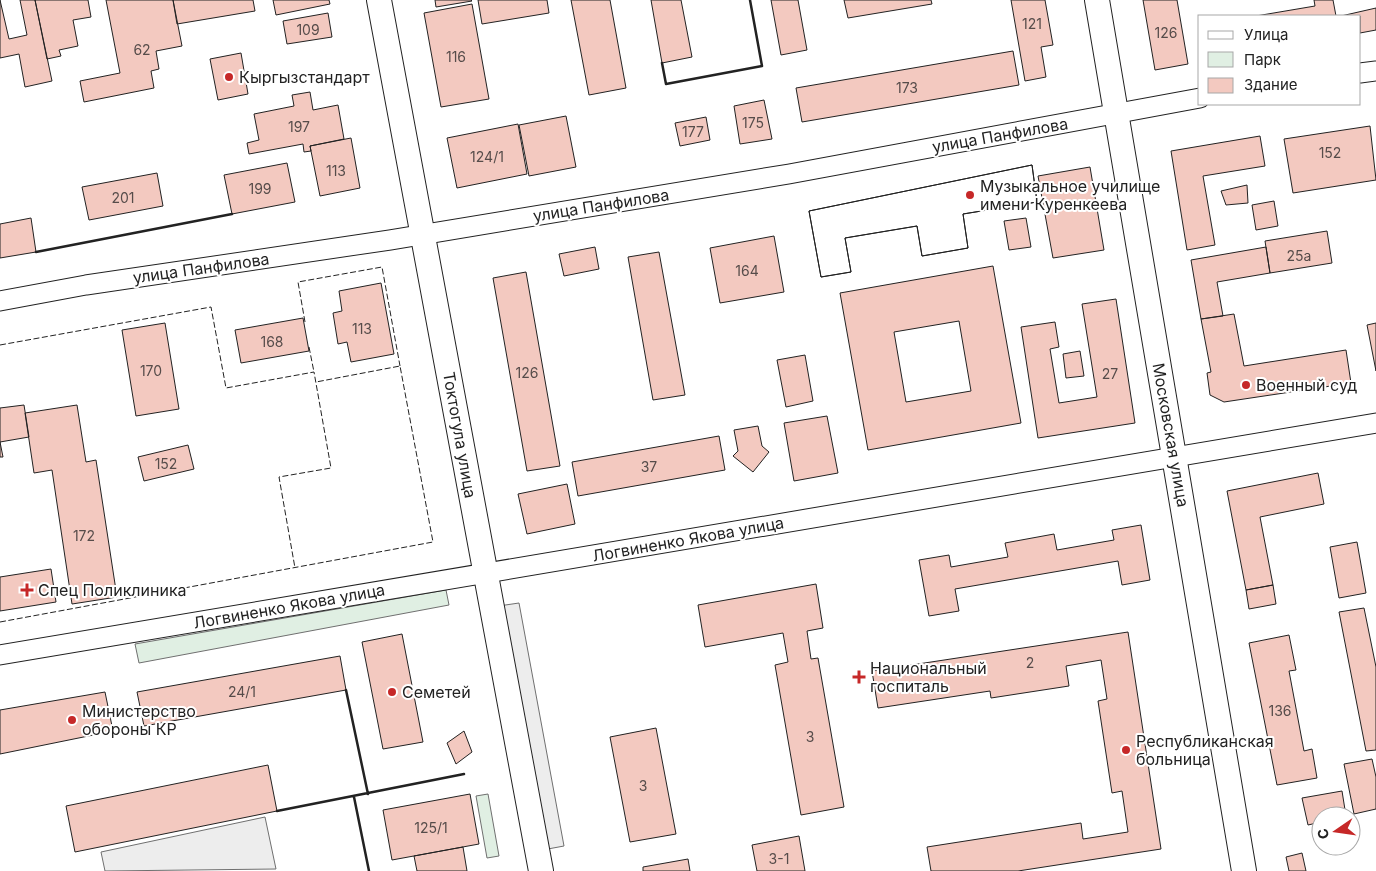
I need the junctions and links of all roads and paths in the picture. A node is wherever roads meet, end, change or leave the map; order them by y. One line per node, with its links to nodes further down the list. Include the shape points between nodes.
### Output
1 (378, 0): 7 (main road, Токтогула улица)
2 (1097, 0): 6 (main road, Московская улица)
3 (1376, 71): 4 (street)
4 (1361, 73)
5 (1198, 98): 6 (street, улица Панфилова)
6 (1116, 112): 7 (street, улица Панфилова, via 789,174); 10 (main road, Московская улица)
7 (423, 234): 8 (street, улица Панфилова); 11 (main road, Токтогула улица)
8 (0, 300)
9 (1376, 423): 10 (street, Логвиненко Якова улица)
10 (1174, 458): 11 (street, Логвиненко Якова улица); 14 (main road, Московская улица)
11 (486, 573): 12 (street, Логвиненко Якова улица); 13 (main road, Токтогула улица)
12 (0, 655)
13 (541, 871)
14 (1244, 871)

